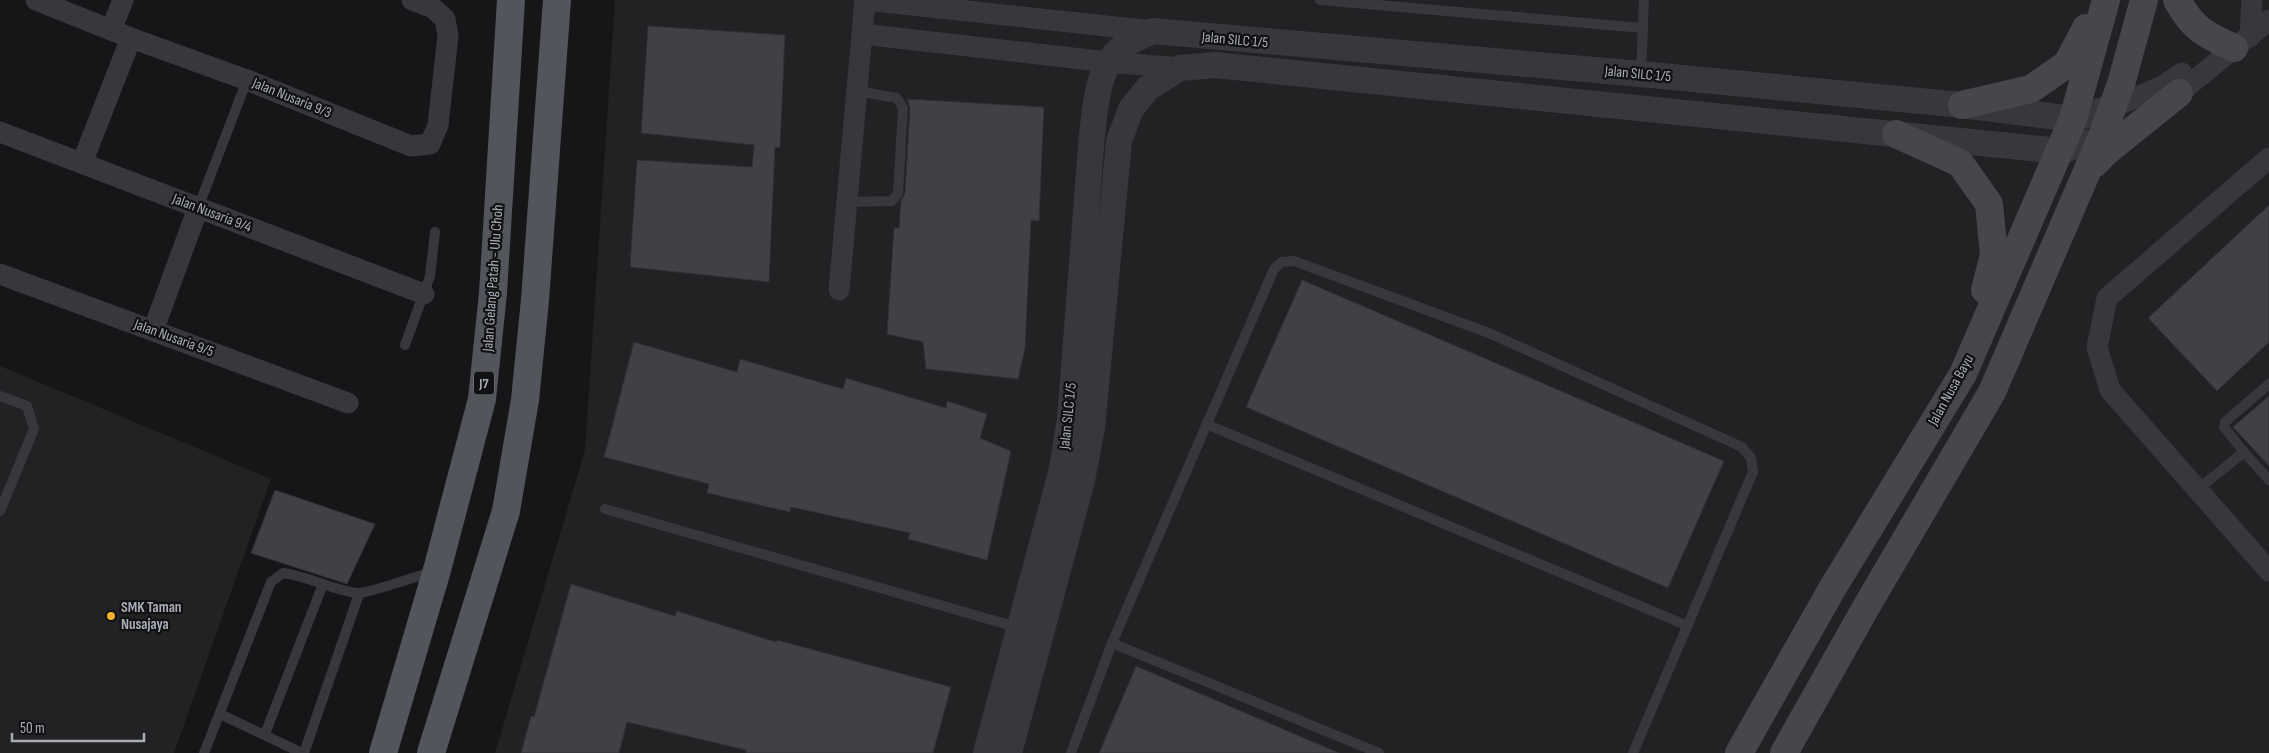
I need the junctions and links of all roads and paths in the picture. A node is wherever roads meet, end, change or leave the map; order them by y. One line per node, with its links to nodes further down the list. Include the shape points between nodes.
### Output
1 (36, 0): 17 (street, Jalan Nusaria 9/3)
2 (123, 0): 17 (street)
3 (412, 0): 26 (street, Jalan Nusaria 9/3, via 433,8 444,19 448,36 438,125 430,144 411,146)
4 (511, 0): 57 (main road, Jalan Gelang Patah - Ulu Choh / J7, via 493,293 482,399)
5 (557, 0): 69 (main road, via 535,300 523,409 506,511)
6 (865, 0): 14 (street); 19 (street)
7 (1320, 0): 16 (lane)
8 (1644, 0): 16 (lane)
9 (2098, 0): 29 (main road, via 2067,64 2031,89)
10 (2106, 0): 31 (main road, Jalan Nusa Bayu)
11 (2144, 0): 30 (main road)
12 (2177, 0): 22 (main road, via 2202,34)
13 (2252, 0): 22 (street)
14 (967, 11): 18 (street); 21 (street)
15 (2269, 20): 22 (street)
16 (1643, 28): 25 (lane)
17 (111, 30): 20 (street, Jalan Nusaria 9/3)
18 (1153, 31): 23 (street, Jalan SILC 1/5, via 1125,45); 25 (street, Jalan SILC 1/5)
19 (862, 34): 21 (street); 27 (street)
20 (131, 38): 26 (street, Jalan Nusaria 9/3); 37 (street)
21 (964, 46): 23 (street)
22 (2236, 46): 28 (street); 30 (street, via 2198,63 2163,86)
23 (1108, 62): 24 (street); 62 (street, Jalan SILC 1/5, via 1099,88 1092,134 1070,419 1063,460)
24 (1180, 68): 33 (street, Jalan SILC 1/5, via 1215,65); 71 (street, Jalan SILC 1/5, via 1148,88 1131,109 1119,141 1092,428 1082,480)
25 (1641, 74): 29 (street, Jalan SILC 1/5)
26 (247, 80): 40 (lane)
27 (857, 91): 39 (street); 39 (lane, via 897,98 903,108 898,193 892,201)
28 (2179, 93): 34 (street); 38 (main road)
29 (1962, 106): 31 (street, Jalan SILC 1/5)
30 (2113, 107): 31 (street); 34 (main road)
31 (2073, 119): 35 (main road, Jalan Nusa Bayu)
32 (0, 132): 37 (street, Jalan Nusaria 9/4)
33 (1896, 134): 35 (street, Jalan SILC 1/5); 47 (main road, via 1960,163 1989,204 1994,255)
34 (2101, 139): 35 (street); 38 (main road)
35 (2060, 151): 47 (main road, Jalan Nusa Bayu)
36 (2269, 158): 54 (street, via 2107,298 2098,339 2097,347 2110,390)
37 (82, 163): 40 (street, Jalan Nusaria 9/4)
38 (2088, 170): 76 (main road, via 1992,392 1864,609)
39 (847, 202): 43 (street)
40 (198, 208): 44 (street, Jalan Nusaria 9/4); 45 (street)
41 (435, 232): 44 (lane, via 430,276)
42 (0, 274): 45 (street, Jalan Nusaria 9/5)
43 (839, 290)
44 (424, 294): 46 (lane)
45 (153, 331): 50 (street, Jalan Nusaria 9/5)
46 (405, 345)
47 (1963, 374): 75 (main road, Jalan Nusa Bayu, via 1832,589)
48 (2269, 384): 52 (lane, via 2225,422 2224,427)
49 (0, 396): 56 (lane, via 27,406 34,429)
50 (348, 403)
51 (1206, 424): 61 (lane); 61 (lane, via 1274,269 1282,262 1294,261 1489,333 1742,447 1752,458 1753,472); 63 (lane)
52 (2244, 452): 53 (lane); 54 (lane)
53 (2269, 480)
54 (2197, 490): 58 (street)
55 (605, 509): 62 (lane)
56 (0, 511)
57 (437, 570): 60 (lane); 68 (main road, Jalan Gelang Patah - Ulu Choh / J7)
58 (2269, 571)
59 (323, 584): 60 (lane); 64 (lane, via 301,575 283,573 271,582); 65 (lane)
60 (359, 594): 67 (lane)
61 (1688, 626): 74 (lane)
62 (1020, 628): 70 (street, Jalan SILC 1/5)
63 (1112, 644): 72 (lane); 73 (lane)
64 (220, 714): 65 (lane); 66 (lane)
65 (265, 734): 67 (lane)
66 (204, 753)
67 (303, 753)
68 (382, 753)
69 (431, 753)
70 (986, 753)
71 (1008, 753)
72 (1071, 753)
73 (1380, 753)
74 (1634, 753)
75 (1739, 753)
76 (1784, 753)

